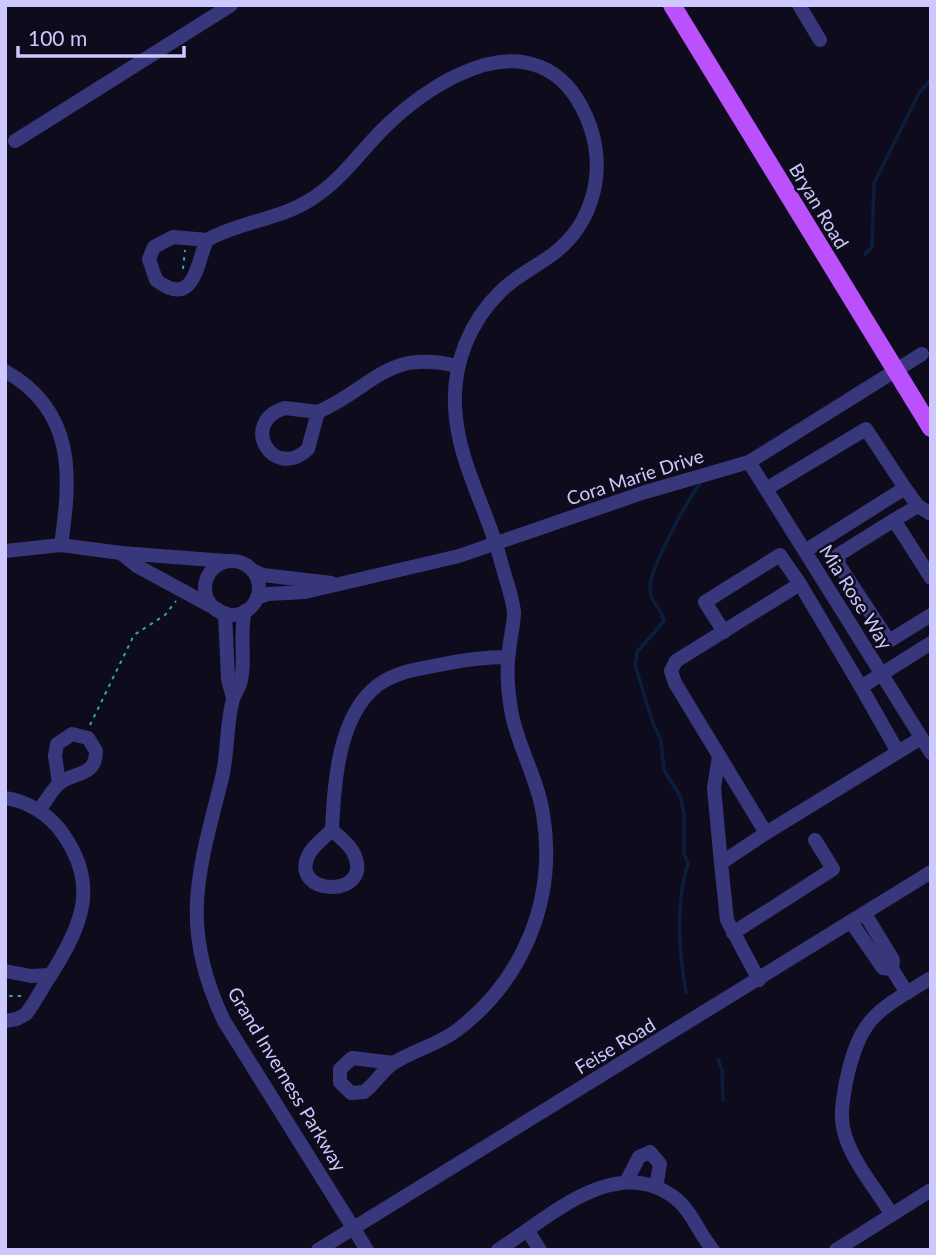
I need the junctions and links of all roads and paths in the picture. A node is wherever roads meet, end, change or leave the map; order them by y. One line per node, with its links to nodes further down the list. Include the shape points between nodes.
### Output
1 (231, 5): 5 (street)
2 (672, 5): 11 (main road, Bryan Road)
3 (799, 5): 4 (street)
4 (820, 40)
5 (15, 141)
6 (187, 239): 7 (street); 8 (path); 8 (street, via 159,242 149,260 156,280 168,288)
7 (207, 240): 8 (street, via 197,276); 10 (street, via 306,203 342,176 408,108 466,73 505,61 549,71 576,99 593,136 598,170 590,204 566,243 492,301 476,323)
8 (180, 287)
9 (922, 354): 11 (street, Cora Marie Drive)
10 (457, 366): 13 (street, via 421,360 398,364); 20 (street, via 454,405 460,446)
11 (896, 370): 14 (main road, Bryan Road); 15 (street, Cora Marie Drive)
12 (5, 371): 21 (street, via 36,395 60,430 69,474)
13 (318, 412)
14 (931, 428)
15 (749, 462): 17 (street, Mia Rose Way); 20 (street, Cora Marie Drive)
16 (905, 488): 17 (street, via 866,429); 18 (street); 23 (street)
17 (766, 489): 23 (street, Mia Rose Way)
18 (925, 510): 19 (street)
19 (894, 520): 26 (street, via 838,555); 28 (street)
20 (496, 543): 29 (street, Cora Marie Drive, via 399,572); 39 (street, via 514,612)
21 (61, 545): 22 (street); 24 (street)
22 (5, 551)
23 (805, 551): 40 (street, Mia Rose Way)
24 (121, 553): 25 (street); 35 (street, via 136,566)
25 (226, 561): 27 (street, via 240,562); 35 (street, via 212,570 206,584 209,600)
26 (839, 565): 33 (street, via 847,564 887,626 896,628); 36 (street, via 889,641)
27 (252, 570): 29 (street, Cora Marie Drive); 32 (street, via 258,581)
28 (931, 578)
29 (336, 583): 32 (street, Cora Marie Drive)
30 (800, 584): 37 (street); 37 (street, via 780,555 705,602); 41 (street)
31 (179, 596): 43 (path, via 165,615 134,635)
32 (257, 598): 34 (street)
33 (931, 606)
34 (245, 611): 35 (street); 42 (street, Grand Inverness Parkway, via 240,641 242,679)
35 (223, 612): 42 (street, Grand Inverness Parkway)
36 (931, 615)
37 (724, 632): 47 (street, via 676,661 671,671)
38 (931, 643): 40 (street)
39 (508, 657): 51 (street, via 481,657 406,671 369,693 355,715 343,751); 68 (street, via 513,719 543,811 547,864 542,903 512,973 485,1006 454,1033)
40 (881, 673): 41 (street); 44 (street, Mia Rose Way)
41 (861, 687): 45 (street)
42 (233, 698): 73 (street, Grand Inverness Parkway, via 222,776 197,877 195,913 201,957 224,1021)
43 (87, 729)
44 (921, 738): 45 (street); 46 (street, Mia Rose Way)
45 (898, 752): 52 (street)
46 (931, 753)
47 (719, 756): 52 (street); 54 (street, via 714,788)
48 (59, 783): 50 (street)
49 (5, 798): 50 (street)
50 (39, 810): 61 (street, via 72,846 84,885 73,940)
51 (332, 830)
52 (766, 833): 54 (street)
53 (815, 840): 58 (street, via 833,869)
54 (721, 863): 58 (street, via 727,920)
55 (931, 872): 56 (street, Feise Road)
56 (865, 914): 57 (street, Feise Road); 59 (street, via 893,960)
57 (851, 922): 59 (street, via 883,968); 63 (street, Feise Road)
58 (733, 933): 63 (street)
59 (892, 969): 65 (street)
60 (5, 971): 61 (street)
61 (51, 975): 67 (street, via 26,1014)
62 (931, 978): 65 (street)
63 (759, 980): 73 (street, Feise Road)
64 (5, 990): 66 (path, via 7,996)
65 (907, 993): 72 (street, via 868,1022 853,1051 842,1119 852,1152)
66 (29, 996)
67 (5, 1021)
68 (394, 1063)
69 (626, 1182): 70 (street); 70 (street, via 639,1157 650,1152 659,1158); 74 (street, via 589,1192)
70 (656, 1187): 79 (street, via 679,1201)
71 (931, 1191): 72 (street)
72 (892, 1215): 80 (street)
73 (355, 1227): 75 (street, Feise Road); 76 (street, Grand Inverness Parkway)
74 (528, 1231): 77 (street); 78 (street)
75 (318, 1250)
76 (367, 1250)
77 (498, 1250)
78 (540, 1250)
79 (713, 1250)
80 (836, 1250)

